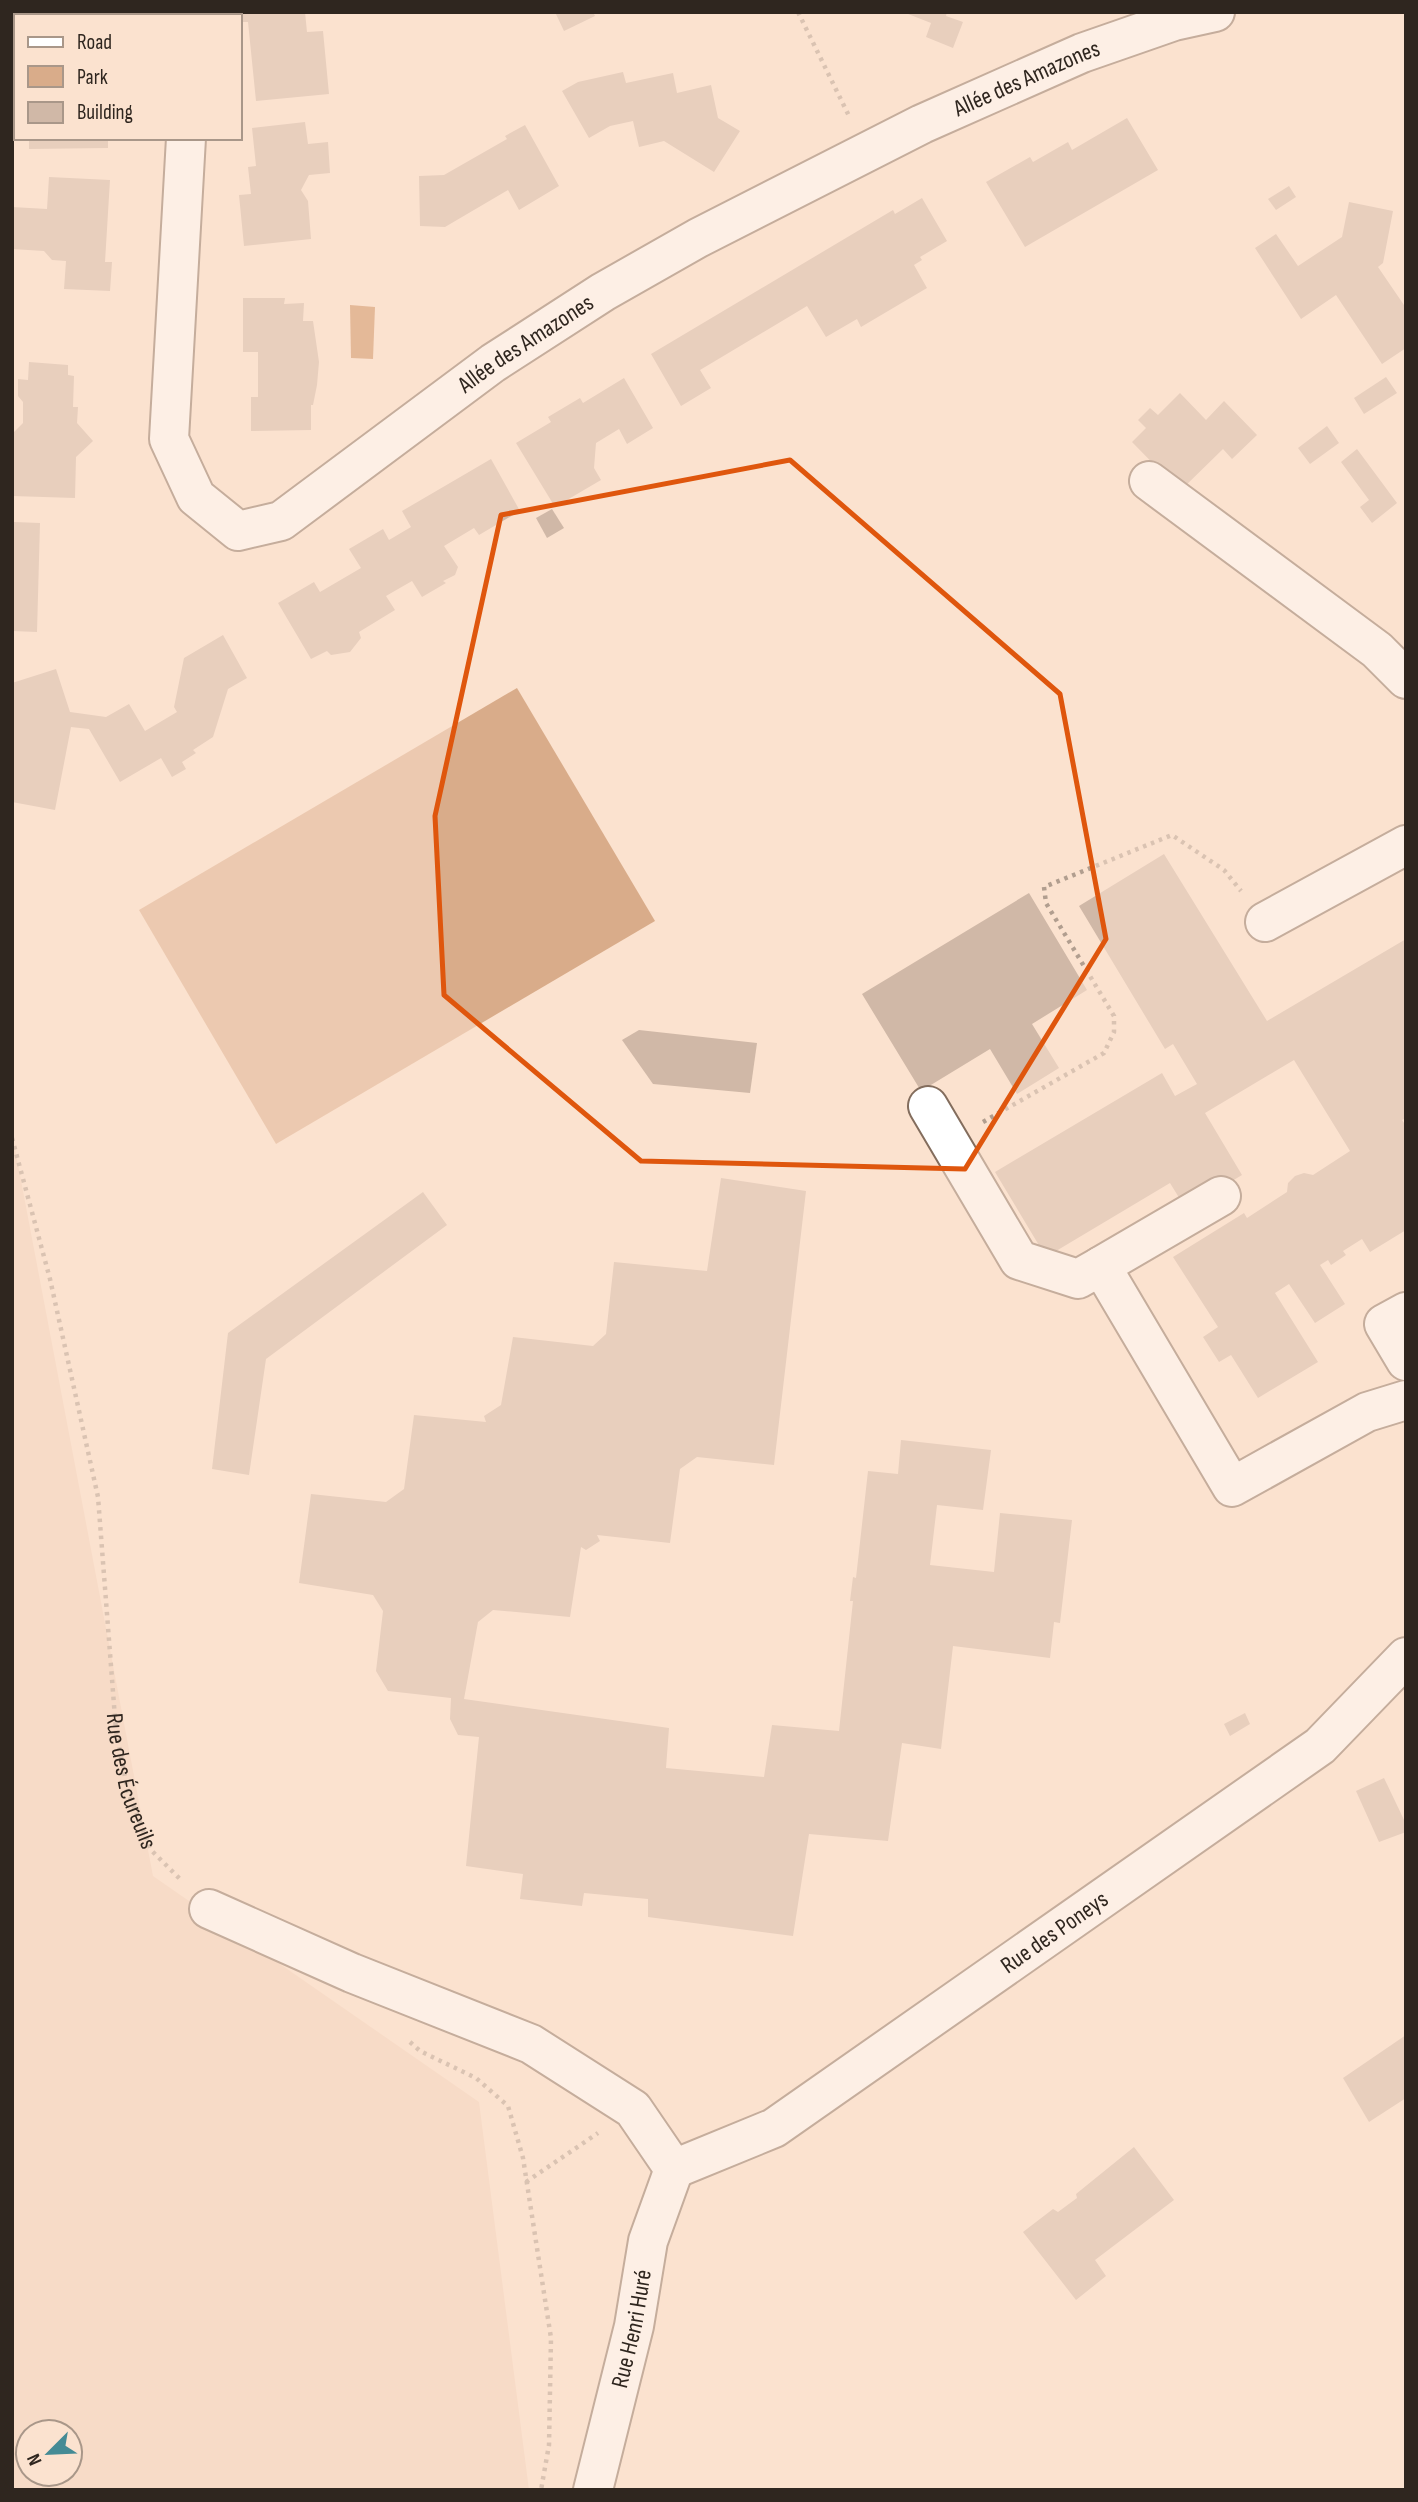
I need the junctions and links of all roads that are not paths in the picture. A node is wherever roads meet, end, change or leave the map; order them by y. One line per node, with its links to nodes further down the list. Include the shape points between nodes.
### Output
1 (1215, 12): 2 (street, Allée des Amazones, via 1174,20 1082,53 866,152 698,238 493,363 281,522 238,531 196,497 169,439)
2 (186, 140)
3 (1149, 481): 4 (street, via 1377,650)
4 (1406, 679)
5 (1406, 845): 6 (street)
6 (1265, 922)
7 (928, 1106): 9 (street, via 1019,1261 1078,1279)
8 (1221, 1196): 9 (street)
9 (1101, 1266): 12 (street, via 1232,1487 1367,1412)
10 (1406, 1311): 11 (street, via 1384,1324)
11 (1406, 1362)
12 (1406, 1400)
13 (1406, 1657): 15 (street, Rue des Poneys, via 1320,1746 775,2128)
14 (209, 1909): 15 (street, via 531,2044 633,2109)
15 (674, 2169): 16 (street, Rue Henri Huré, via 648,2241 634,2326)
16 (593, 2490)

